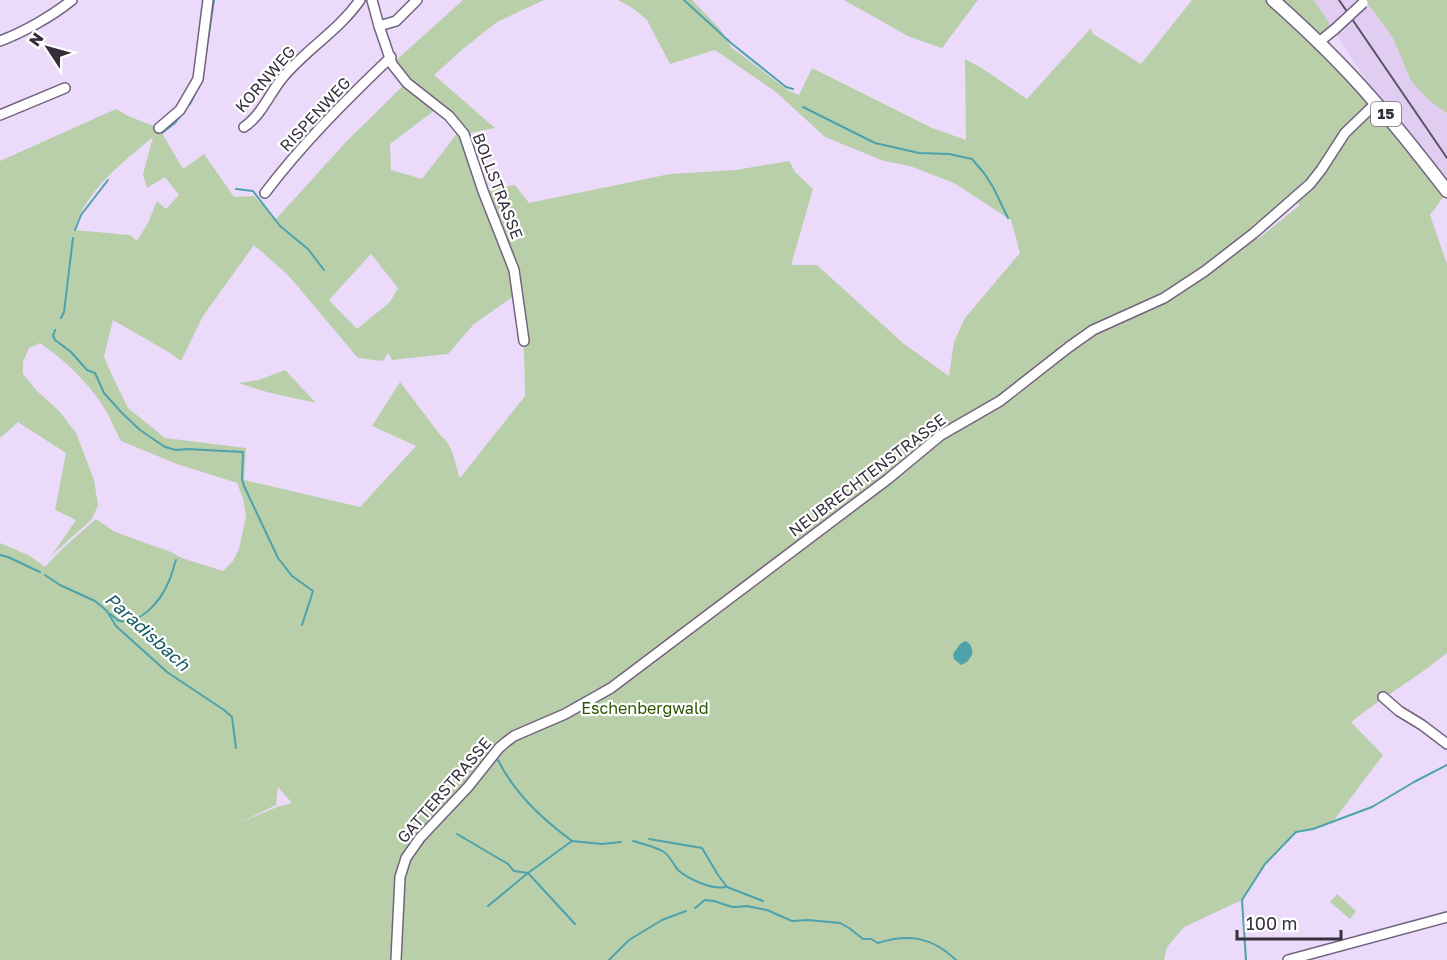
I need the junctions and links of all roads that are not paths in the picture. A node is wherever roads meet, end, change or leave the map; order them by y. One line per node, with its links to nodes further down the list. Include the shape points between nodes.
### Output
1 (72, 0): 9 (street)
2 (208, 0): 16 (street, via 198,79 180,110)
3 (360, 0): 15 (street, KORNWEG, via 350,15 290,70 252,122)
4 (372, 0): 8 (street, BOLLSTRASSE)
5 (417, 0): 8 (street, via 396,21)
6 (1273, 0): 10 (main road, 15)
7 (1364, 2): 10 (street, bridge)
8 (379, 26): 11 (street, BOLLSTRASSE)
9 (0, 41)
10 (1319, 42): 13 (main road, 15)
11 (390, 57): 18 (street, RISPENWEG, via 335,111); 19 (street, BOLLSTRASSE, via 407,83 449,116 464,134 514,270)
12 (65, 88): 14 (street)
13 (1376, 102): 17 (main road, 15); 21 (street, NEUBRECHTENSTRASSE, via 1345,133 1310,184 1205,271 1164,298 1085,335 1000,401 935,439 888,479 611,688)
14 (0, 115)
15 (244, 127)
16 (159, 128)
17 (1447, 191)
18 (264, 194)
19 (524, 341)
20 (1383, 697): 22 (street)
21 (533, 729): 24 (street, GATTERSTRASSE, via 502,745 405,858 400,877)
22 (1447, 744)
23 (1447, 917): 25 (street)
24 (396, 960)
25 (1288, 960)

